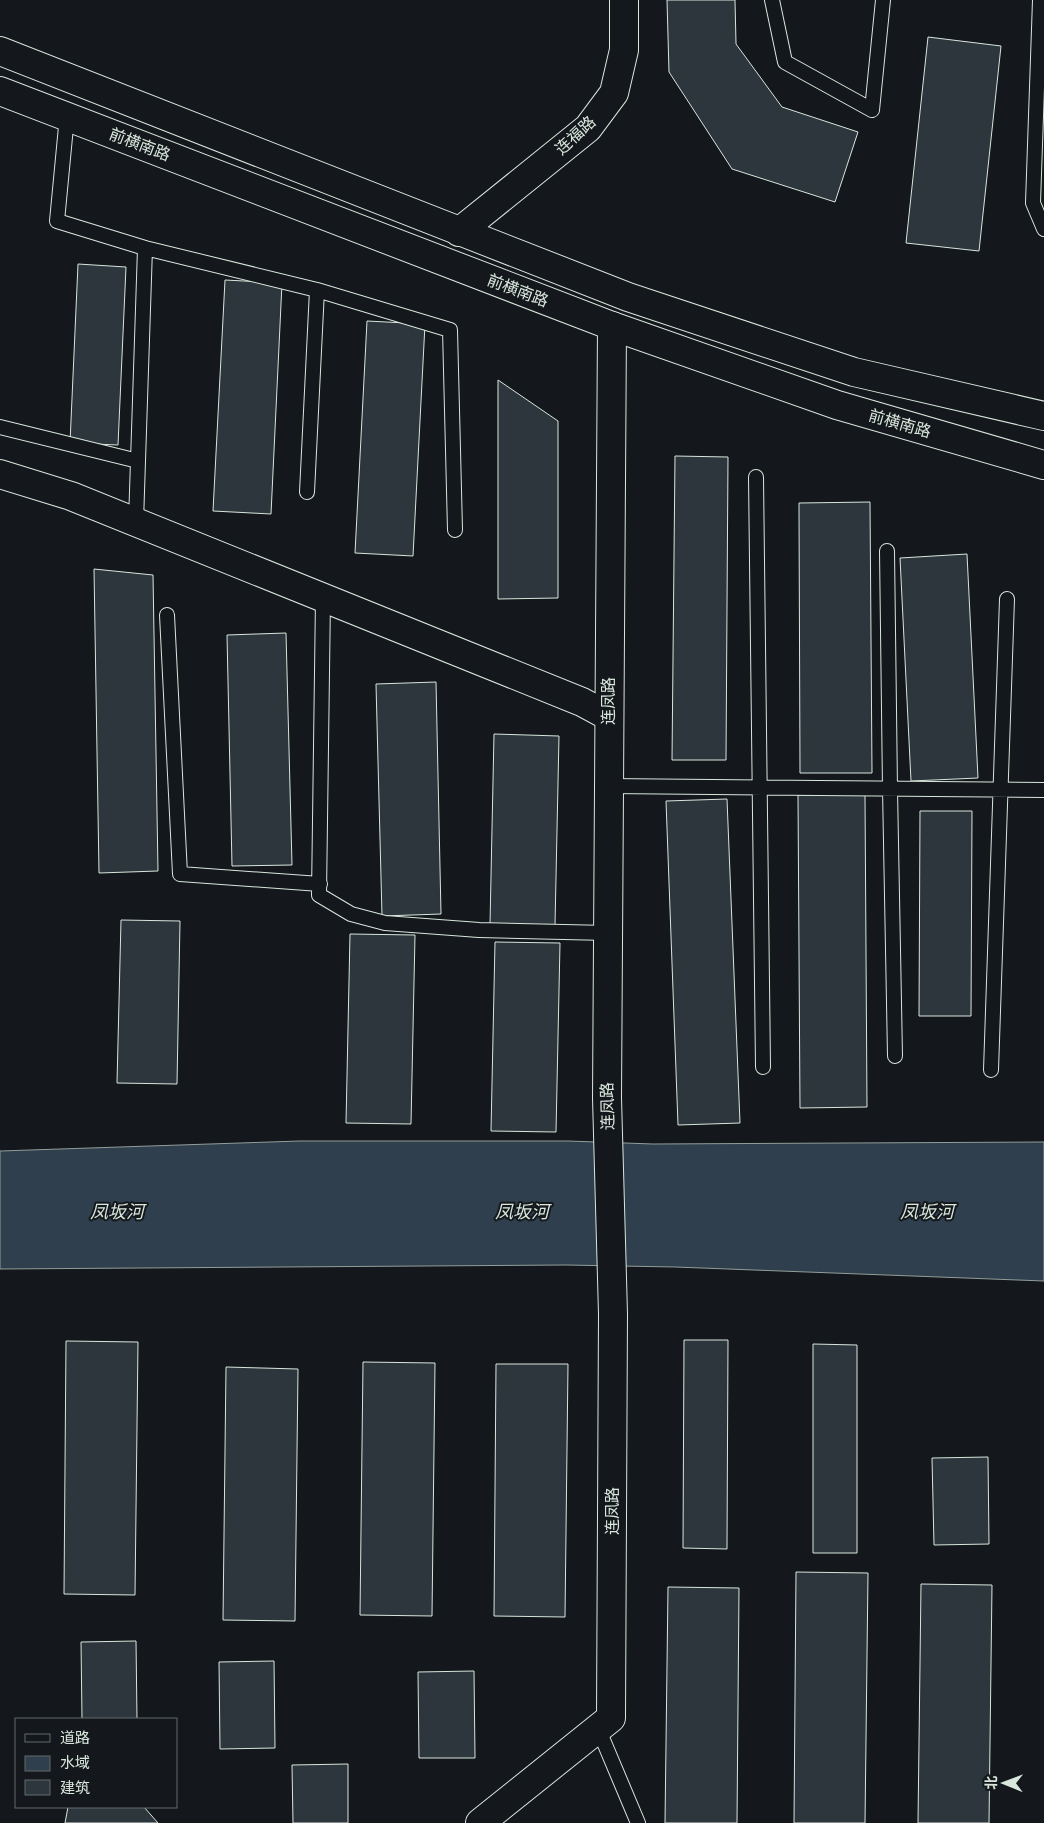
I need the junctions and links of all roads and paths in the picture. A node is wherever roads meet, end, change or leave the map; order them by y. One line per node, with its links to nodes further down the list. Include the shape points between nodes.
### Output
1 (624, 0): 9 (street, 连福路, via 624,50 614,92 588,128)
2 (772, 0): 3 (lane, via 785,62 872,110)
3 (883, 0)
4 (1040, 0): 8 (lane, via 1033,203)
5 (0, 51): 9 (street, 前横南路)
6 (0, 91): 7 (street, 前横南路)
7 (67, 116): 10 (lane, via 57,221); 12 (street, 前横南路)
8 (1044, 229)
9 (459, 232): 13 (street, 前横南路, via 628,297 854,372)
10 (145, 248): 11 (lane); 15 (lane)
11 (317, 290): 19 (lane); 21 (lane, via 450,330)
12 (612, 326): 16 (street, 前横南路, via 837,405); 26 (street, 连凤路)
13 (1044, 416)
14 (0, 427): 15 (lane)
15 (138, 462): 20 (lane)
16 (1044, 465)
17 (0, 474): 20 (street, via 71,496)
18 (756, 477): 28 (lane)
19 (308, 492)
20 (136, 522): 23 (street)
21 (455, 530)
22 (887, 551): 29 (lane)
23 (323, 598): 26 (street, via 582,702); 32 (lane)
24 (1007, 599): 30 (lane)
25 (167, 616): 32 (lane, via 180,874)
26 (608, 716): 27 (street, 连凤路)
27 (608, 786): 28 (lane); 33 (street, 连凤路)
28 (759, 788): 29 (lane); 35 (lane)
29 (890, 789): 30 (lane); 34 (lane)
30 (1001, 790): 31 (lane); 36 (lane)
31 (1044, 790)
32 (320, 884): 33 (lane, via 319,895 351,914 385,924)
33 (608, 933): 37 (street, 连凤路, via 607,1098 612,1314 611,1718)
34 (896, 1056)
35 (763, 1067)
36 (992, 1070)
37 (598, 1728): 38 (street, 连凤路); 39 (lane)
38 (480, 1823)
39 (638, 1823)

